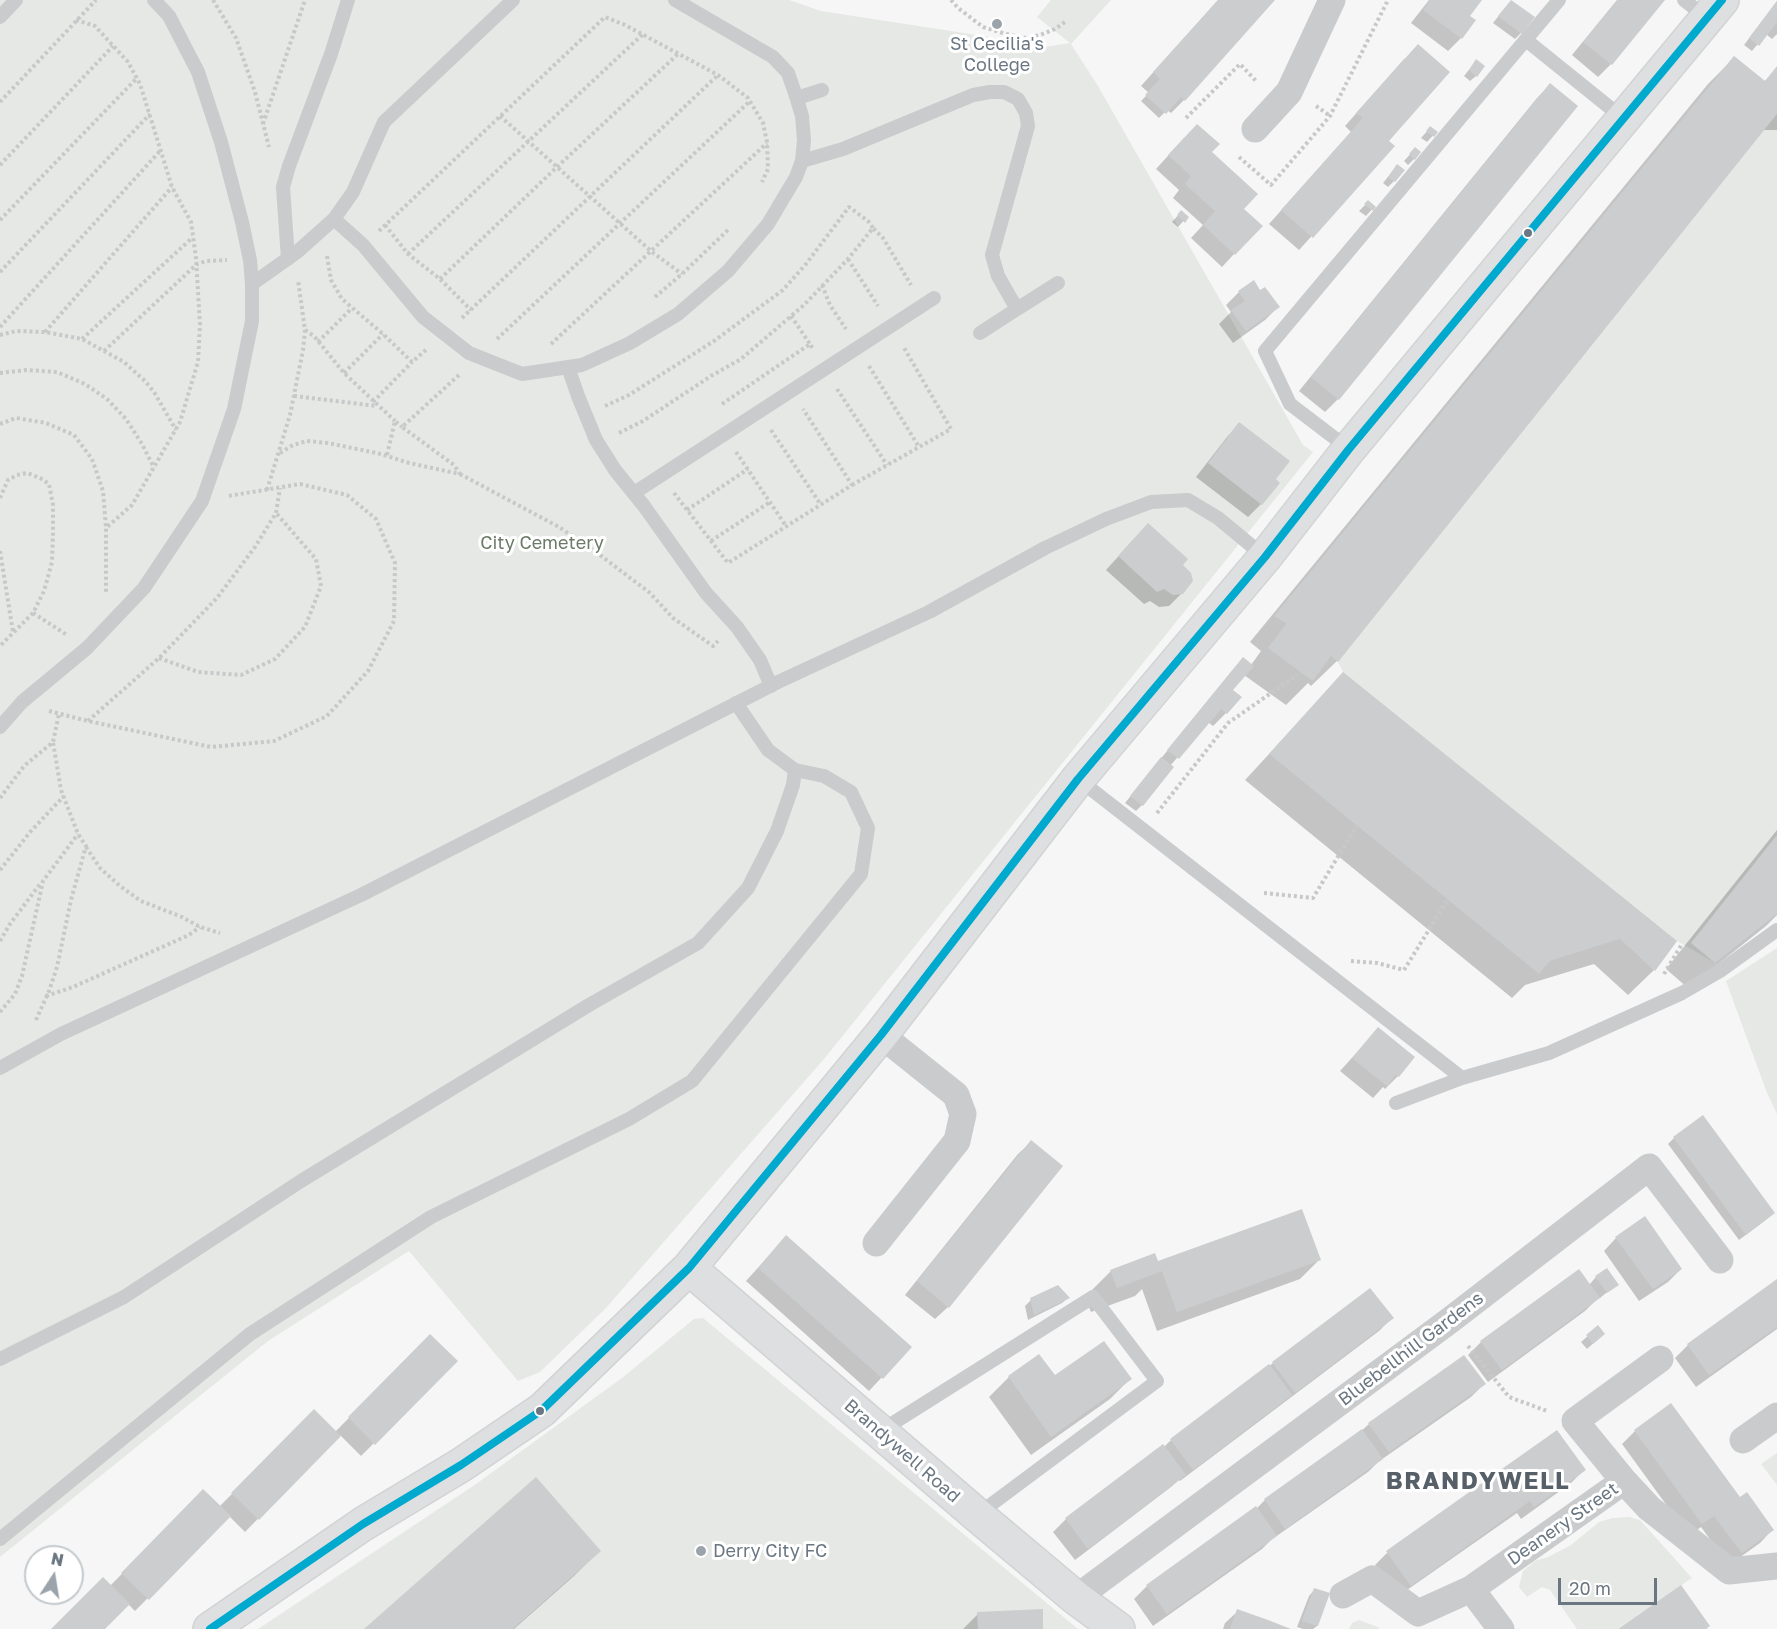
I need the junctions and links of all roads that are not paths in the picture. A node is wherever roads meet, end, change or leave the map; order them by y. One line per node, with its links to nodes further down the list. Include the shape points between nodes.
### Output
1 (16, 0): 9 (lane)
2 (154, 0): 19 (lane, via 169,16 198,72 242,222)
3 (348, 0): 17 (lane, via 283,187)
4 (513, 0): 16 (lane, via 384,122 353,192)
5 (675, 0): 12 (lane, via 774,57 788,73)
6 (1332, 0): 14 (street, via 1289,92)
7 (1559, 0): 10 (lane)
8 (1704, 6): 13 (main road)
9 (0, 17)
10 (1526, 40): 13 (lane); 24 (lane, via 1265,351 1290,404)
11 (822, 90): 12 (lane)
12 (797, 98): 15 (lane, via 804,140)
13 (1624, 119): 24 (main road)
14 (1255, 129)
15 (802, 161): 21 (lane, via 843,149 974,95 1004,92 1018,99 1028,126 992,255 998,276); 23 (lane, via 768,224 728,271 678,314 630,343 582,365)
16 (334, 219): 17 (lane); 23 (lane, via 363,245 423,317 470,353 522,374)
17 (292, 256): 19 (lane)
18 (1058, 283): 21 (lane)
19 (252, 284): 29 (lane, via 252,321 234,409 202,501 144,588 87,648 22,702)
20 (928, 301): 25 (lane)
21 (1017, 309): 22 (lane)
22 (980, 333)
23 (568, 367): 25 (lane, via 596,440)
24 (1349, 449): 26 (main road)
25 (634, 493): 27 (lane, via 706,593 737,627 760,660)
26 (1265, 557): 27 (lane, via 1218,518 1188,500 1151,502 1045,548 929,612); 31 (main road)
27 (771, 686): 28 (lane)
28 (736, 703): 30 (lane, via 768,750); 34 (lane, via 361,895 61,1034)
29 (0, 727)
30 (795, 770): 40 (lane, via 777,831 748,888 698,943 311,1175 124,1297); 47 (lane, via 824,777 851,792 868,828 861,874 692,1081 629,1119 431,1217 250,1334)
31 (1078, 779): 33 (main road); 35 (lane)
32 (1777, 930): 35 (lane, via 1682,993 1550,1053)
33 (881, 1035): 37 (street, via 956,1095 963,1114 957,1141); 39 (main road)
34 (0, 1068)
35 (1462, 1077): 36 (lane)
36 (1396, 1103)
37 (876, 1243)
38 (1720, 1260): 51 (street, Bluebellhill Gardens, via 1649,1167 1449,1322)
39 (689, 1268): 43 (main road, Brandywell Road); 52 (main road, via 542,1410 363,1524)
40 (0, 1359)
41 (1660, 1359): 45 (street, via 1575,1421)
42 (1777, 1416): 44 (street)
43 (879, 1432): 46 (main road, Brandywell Road); 46 (lane, via 1093,1297 1157,1381)
44 (1743, 1440)
45 (1624, 1481): 48 (street, Deanery Street, via 1649,1508 1728,1571); 49 (street, Deanery Street)
46 (977, 1515): 51 (main road, Brandywell Road)
47 (0, 1539)
48 (1777, 1566)
49 (1471, 1589): 50 (street, Deanery Street, via 1418,1613 1372,1579); 54 (street)
50 (1343, 1595)
51 (1076, 1598): 53 (main road, Brandywell Road)
52 (210, 1629)
53 (1118, 1629)
54 (1501, 1629)

